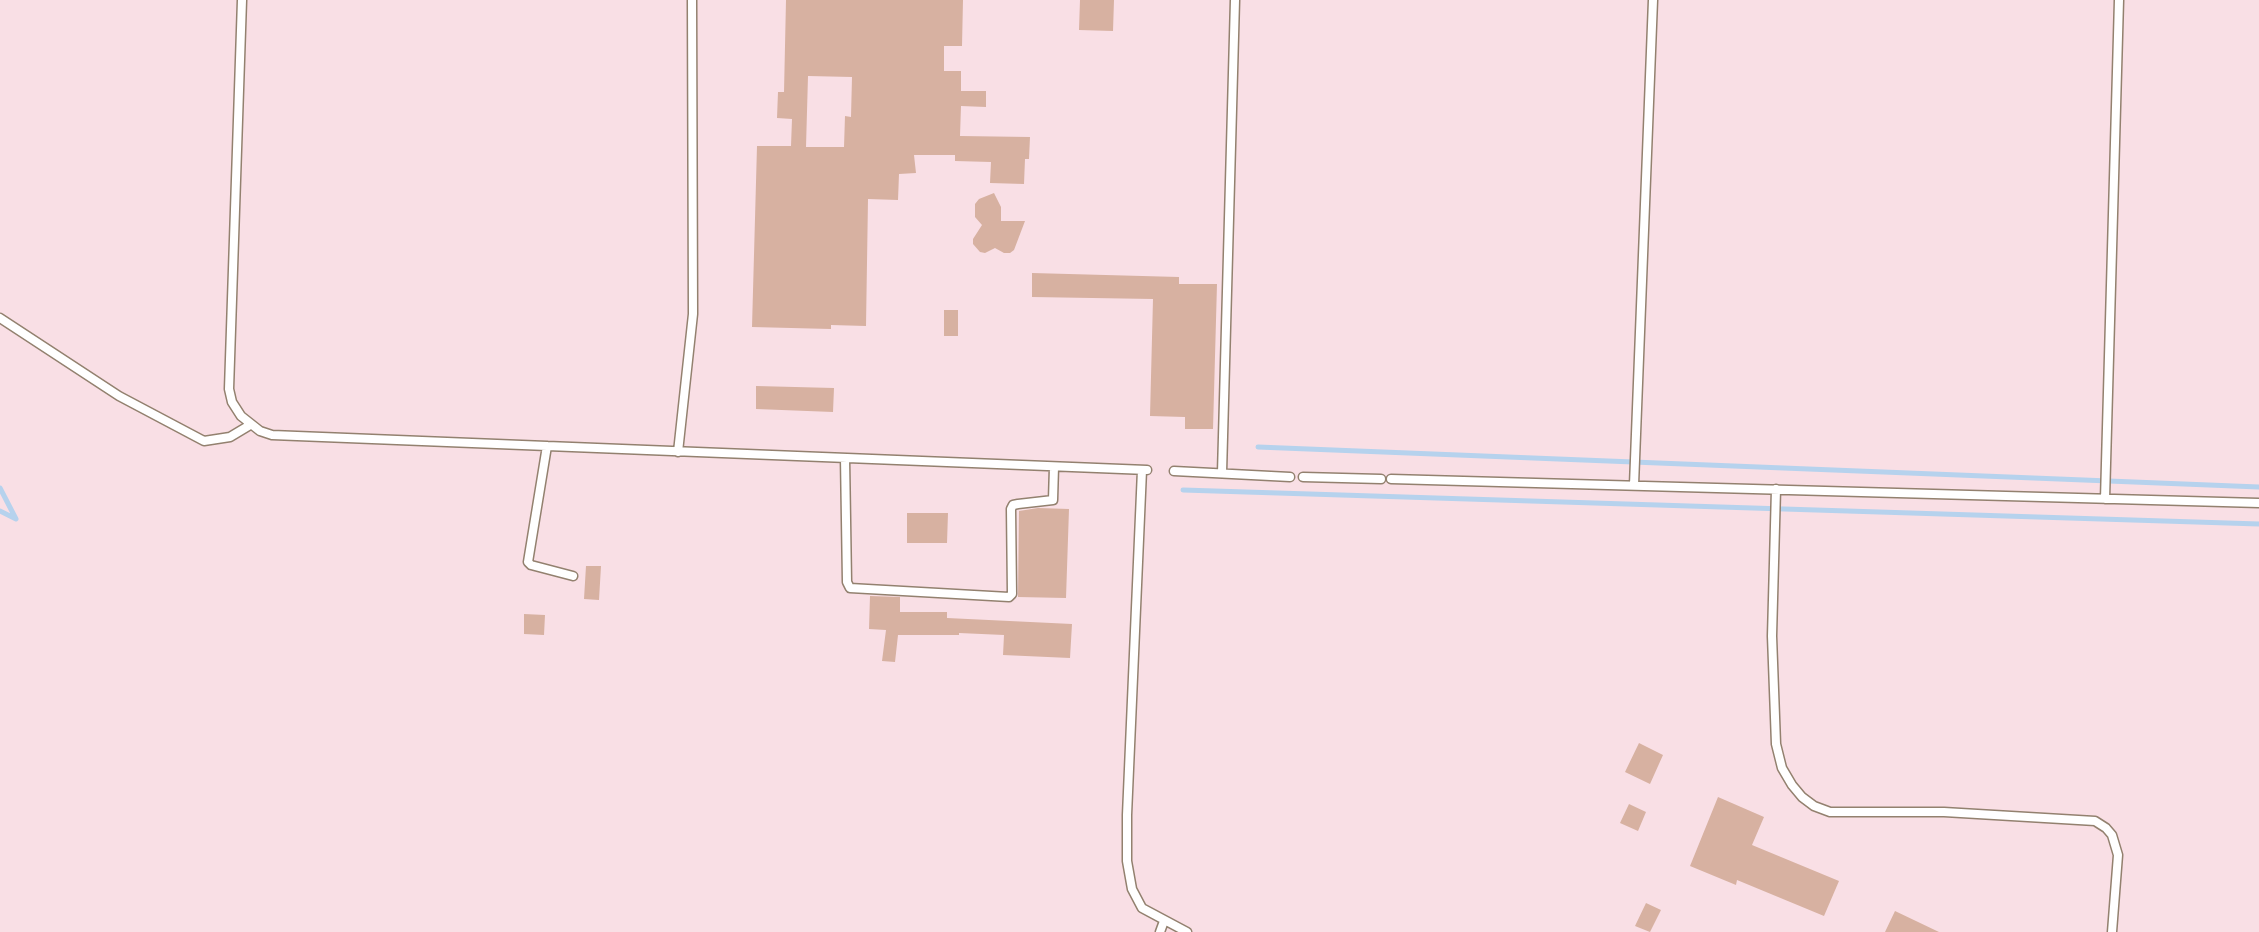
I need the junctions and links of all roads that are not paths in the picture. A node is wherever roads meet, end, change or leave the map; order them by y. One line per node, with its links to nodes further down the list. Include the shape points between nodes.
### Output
1 (242, 0): 7 (lane, via 229,389 232,402)
2 (692, 0): 9 (lane, via 693,314)
3 (1235, 0): 13 (lane)
4 (1653, 0): 16 (lane)
5 (2119, 0): 18 (lane)
6 (0, 318): 7 (lane, via 119,396 204,441 230,437)
7 (250, 425): 8 (lane, via 272,435)
8 (547, 446): 9 (lane); 20 (lane, via 528,562)
9 (678, 452): 10 (lane)
10 (845, 458): 11 (lane); 11 (lane, via 850,588 1009,597 1013,505 1053,500)
11 (1054, 467): 21 (lane, via 1144,470 1127,861 1132,890 1142,908)
12 (1174, 471): 13 (lane)
13 (1222, 473): 14 (lane)
14 (1290, 477)
15 (1303, 477): 16 (lane)
16 (1634, 485): 17 (lane)
17 (1776, 489): 18 (lane); 24 (lane, via 1772,636 1776,744 1792,785 1808,802 1830,812 1944,812 2095,821 2112,835 2118,855)
18 (2105, 499): 19 (lane)
19 (2259, 503)
20 (573, 576)
21 (1164, 921): 22 (lane); 23 (lane)
22 (1160, 932)
23 (1187, 932)
24 (2112, 932)

